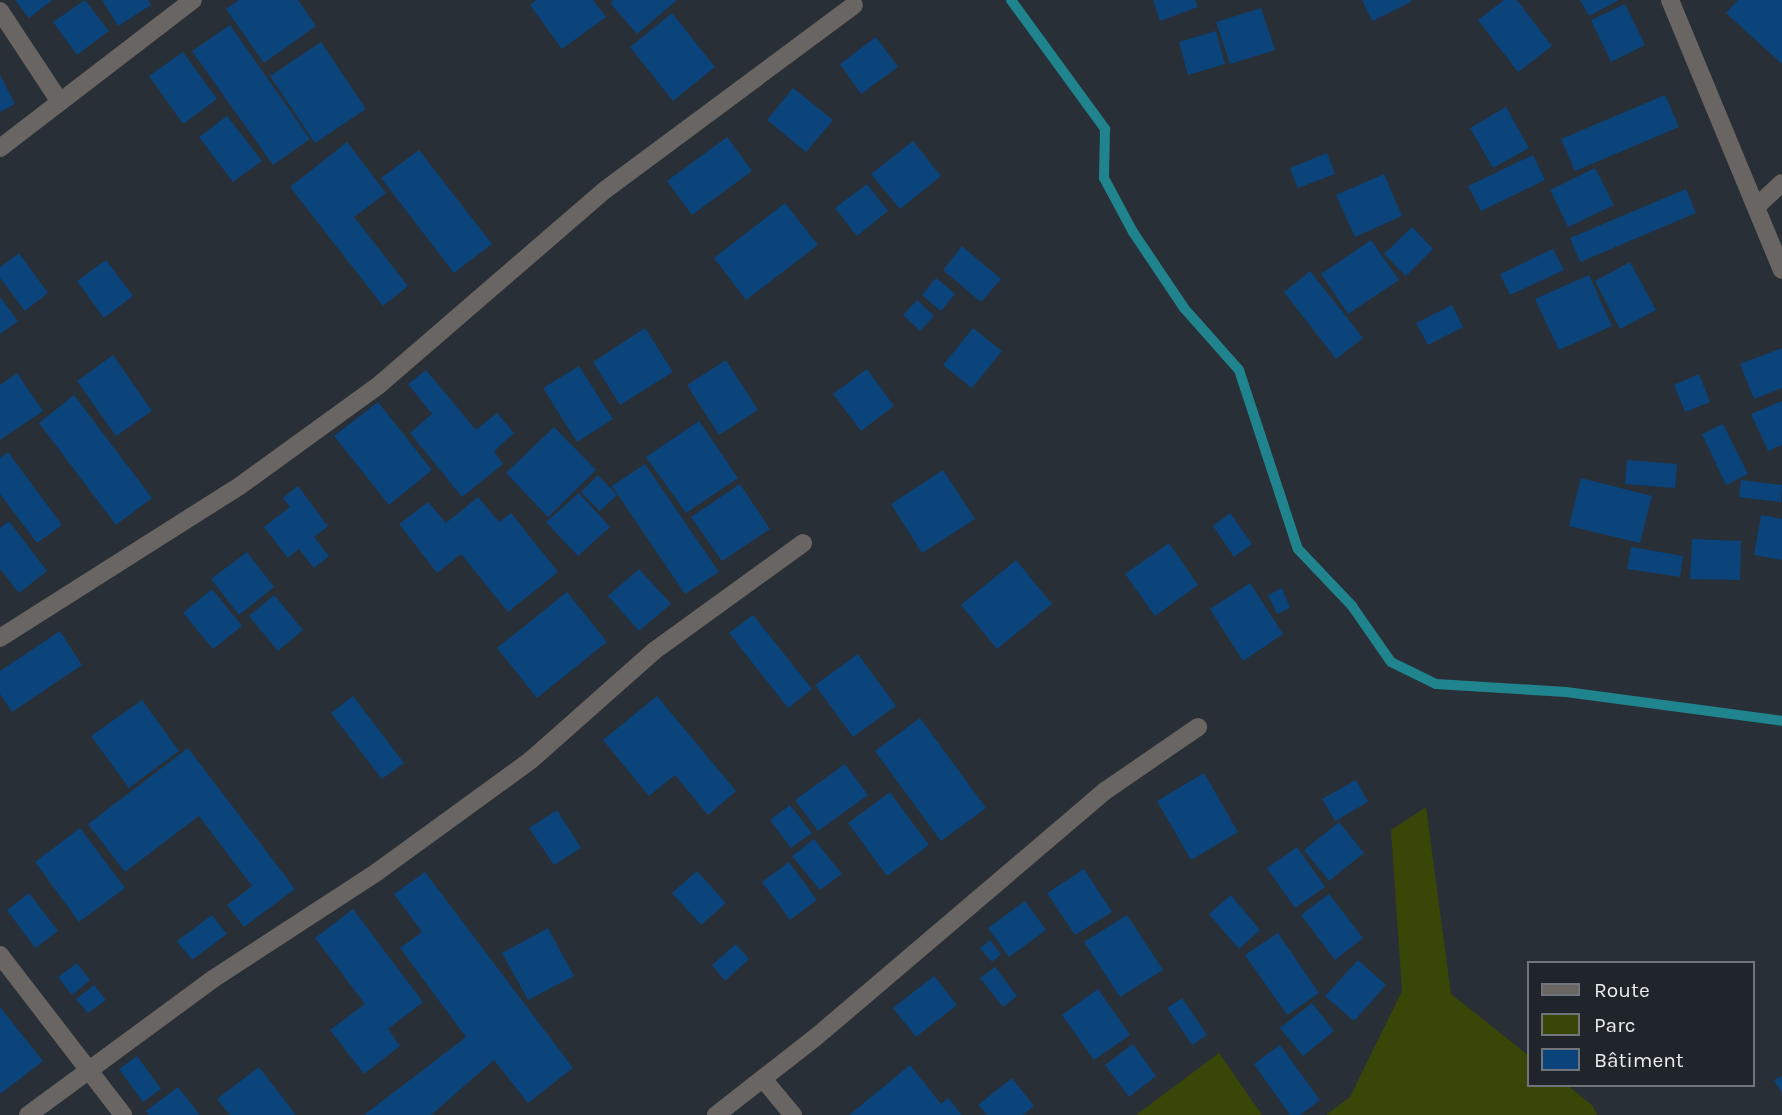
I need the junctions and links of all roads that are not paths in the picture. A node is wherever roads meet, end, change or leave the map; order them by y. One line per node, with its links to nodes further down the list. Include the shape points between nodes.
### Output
1 (193, 0): 5 (street)
2 (1670, 0): 8 (street)
3 (854, 5): 11 (street, via 605,190 379,385 240,485)
4 (0, 11): 5 (street)
5 (60, 102): 6 (street)
6 (0, 148)
7 (1782, 183): 8 (street)
8 (1756, 207): 9 (street)
9 (1782, 270)
10 (803, 543): 14 (street, via 654,651 531,760 377,872 213,979)
11 (0, 638)
12 (1198, 727): 15 (street, via 1105,791)
13 (0, 955): 14 (street)
14 (90, 1071): 16 (street); 17 (street)
15 (763, 1079): 18 (street); 19 (street)
16 (28, 1115)
17 (122, 1115)
18 (716, 1115)
19 (793, 1115)

